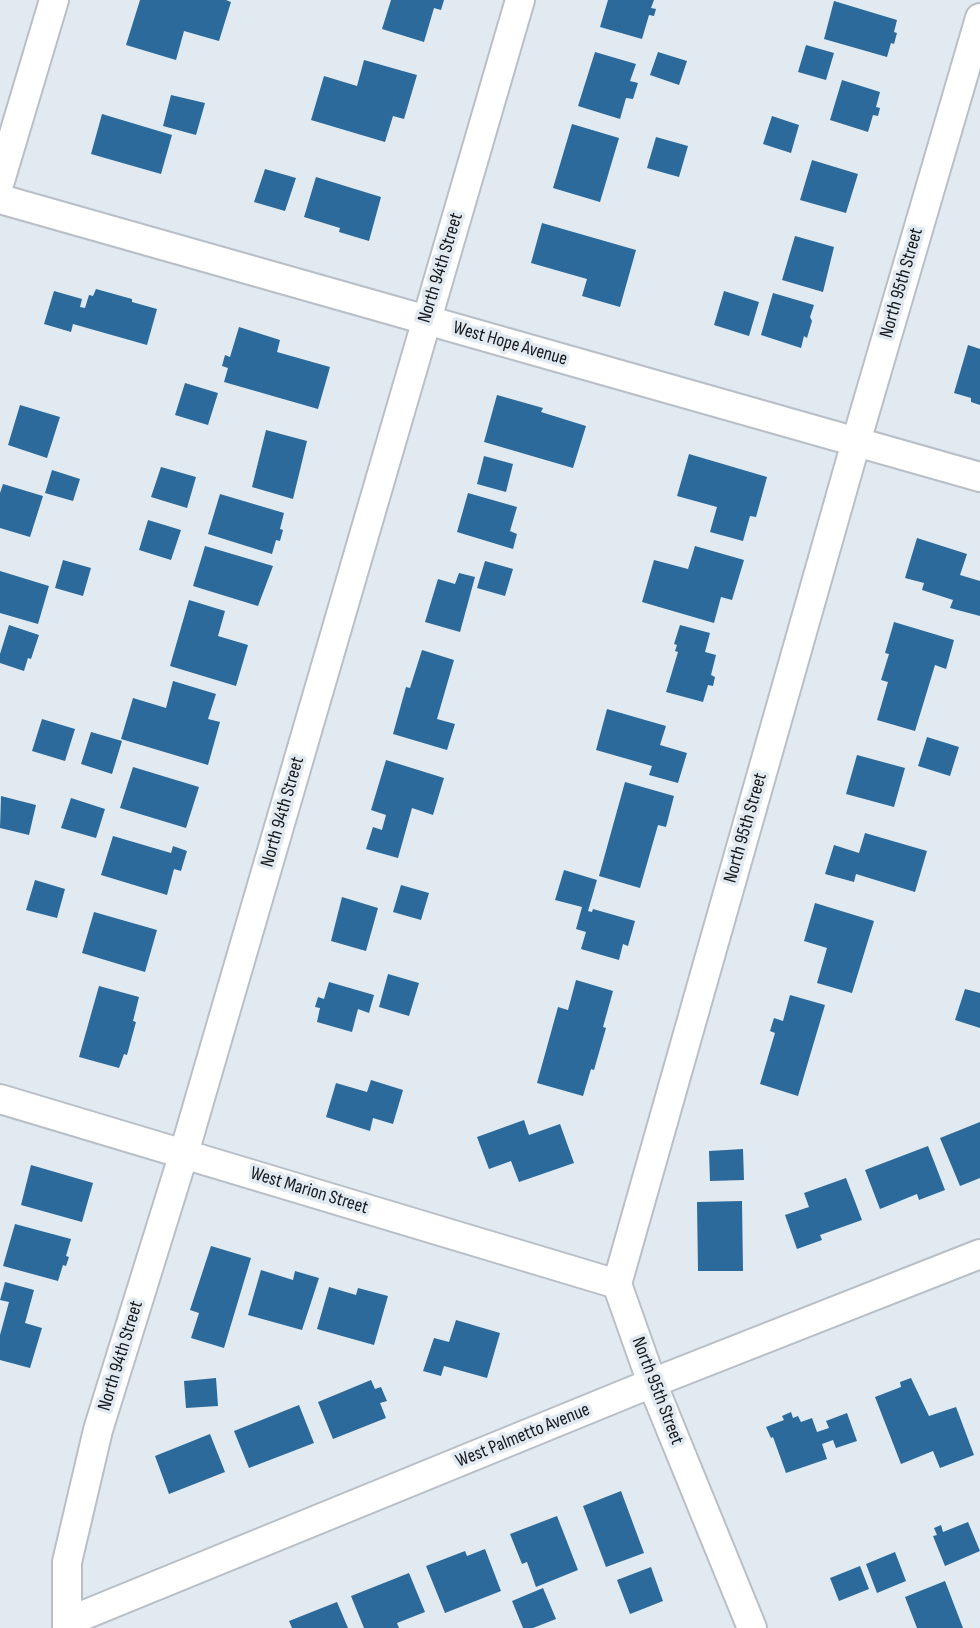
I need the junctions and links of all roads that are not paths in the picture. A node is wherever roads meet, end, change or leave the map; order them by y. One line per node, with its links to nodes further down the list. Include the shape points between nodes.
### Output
1 (54, 0): 4 (street)
2 (520, 0): 6 (street, North 94th Street)
3 (980, 18): 7 (street, North 95th Street)
4 (0, 181)
5 (0, 199): 6 (street, West Hope Avenue)
6 (425, 320): 7 (street, West Hope Avenue); 10 (street, North 94th Street)
7 (856, 442): 8 (street, West Hope Avenue); 12 (street, North 95th Street)
8 (980, 477)
9 (0, 1099): 10 (street, West Marion Street)
10 (184, 1153): 12 (street, West Marion Street); 14 (street, North 94th Street, via 98,1430 67,1562)
11 (980, 1254): 13 (street, West Palmetto Avenue)
12 (617, 1284): 13 (street, North 95th Street)
13 (652, 1383): 14 (street, West Palmetto Avenue); 15 (street, North 95th Street)
14 (67, 1625)
15 (752, 1628)

